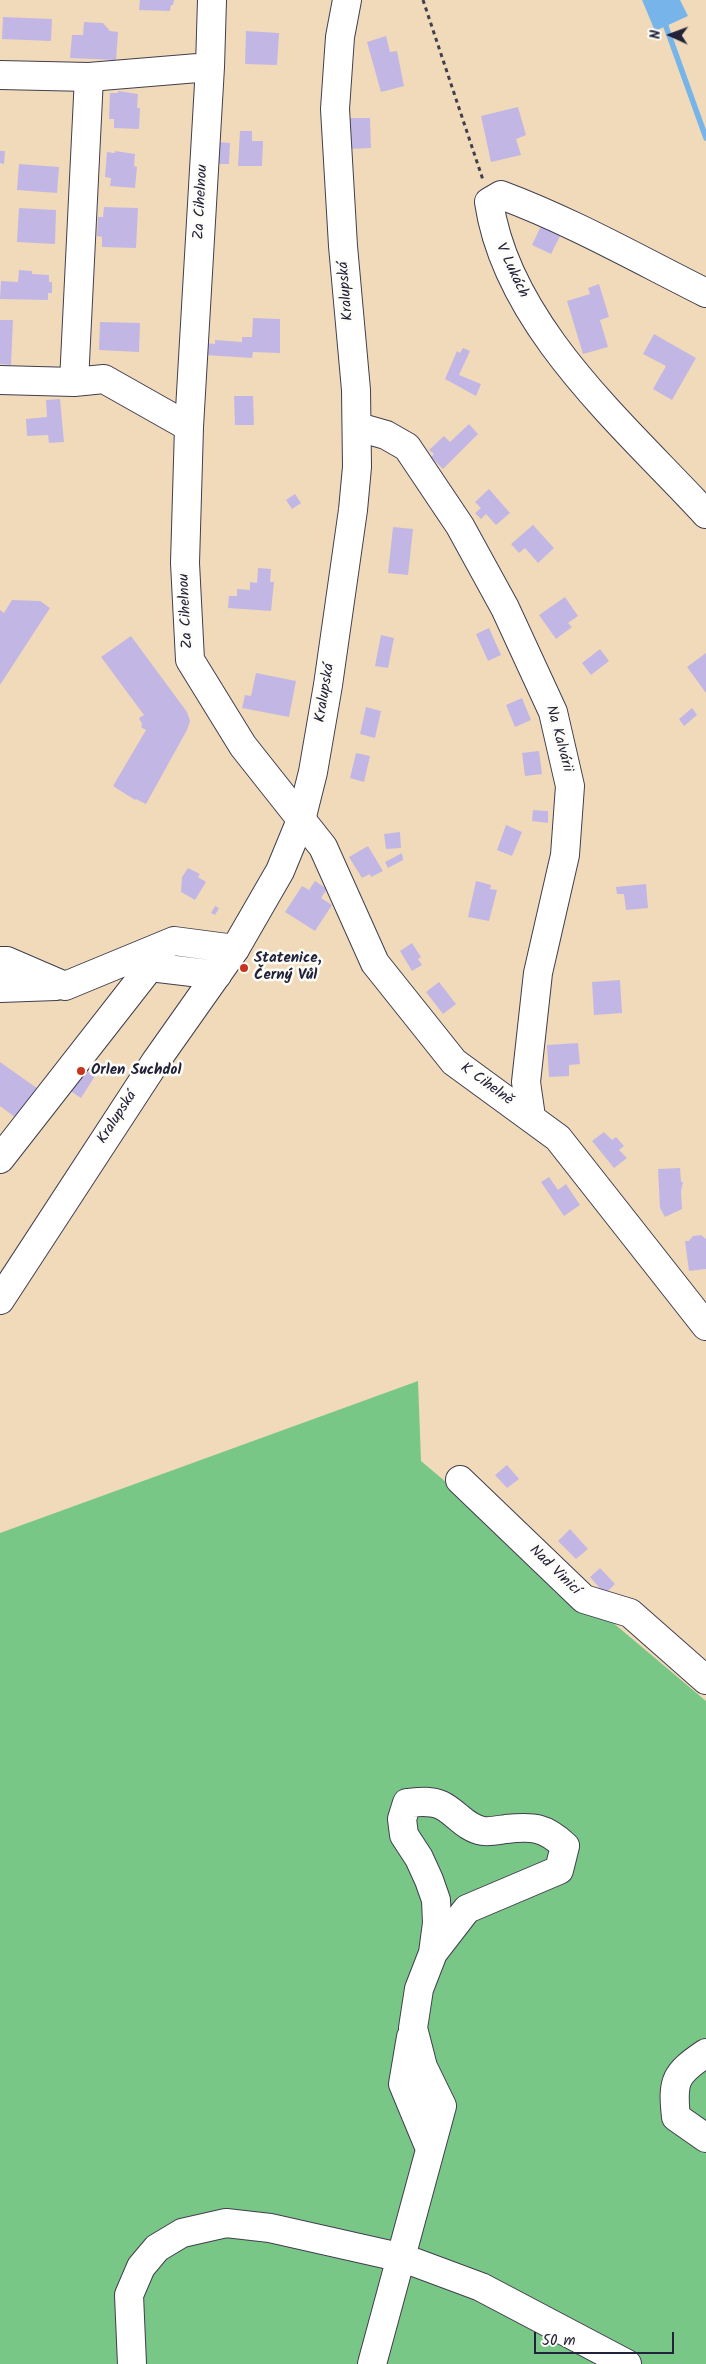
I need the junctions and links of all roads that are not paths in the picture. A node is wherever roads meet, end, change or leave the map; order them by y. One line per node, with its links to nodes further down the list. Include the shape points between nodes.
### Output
1 (212, 0): 3 (street, Za Cihelnou)
2 (347, 0): 9 (street, Kralupská, via 340,37 335,109)
3 (210, 67): 5 (street); 10 (street, Za Cihelnou)
4 (0, 75): 5 (street)
5 (89, 77): 8 (street)
6 (706, 293): 11 (street, V Lukách, via 556,218 500,195 489,202 498,243 517,287 538,323 596,398)
7 (0, 380): 8 (street)
8 (74, 382): 10 (street, via 104,379)
9 (358, 427): 12 (street, Kralupská, via 354,510 328,685); 18 (street, Na Kalvárii, via 386,435 407,447 460,526 501,600 553,712 570,786 565,855 538,973 526,1082)
10 (188, 428): 12 (street, Za Cihelnou, via 185,563 190,660 244,746)
11 (706, 514)
12 (301, 820): 13 (street, Kralupská, via 280,871); 18 (street, K Cihelně, via 323,847 375,963 454,1062)
13 (235, 949): 15 (street, Kralupská); 16 (street, via 174,941)
14 (0, 961): 16 (street, via 7,961)
15 (217, 975): 19 (street, via 150,968); 20 (street, Kralupská, via 129,1101)
16 (65, 986): 17 (street)
17 (0, 988)
18 (531, 1117): 21 (street, K Cihelně, via 558,1138)
19 (0, 1159)
20 (0, 1300)
21 (706, 1326)
22 (460, 1480): 23 (street, Nad Vinicí, via 584,1599 630,1613)
23 (706, 1680)
24 (433, 1953): 24 (street, via 467,1909 559,1870 565,1846 552,1833 540,1829 484,1831 470,1827 440,1804 424,1801 407,1803 402,1819 404,1835 419,1858 436,1900); 27 (street, via 419,1988 413,2028 423,2067 442,2106)
25 (706, 2053): 26 (street, via 679,2075 673,2092 676,2117)
26 (706, 2138)
27 (403, 2258): 28 (street, via 270,2228 226,2223 182,2233 157,2248 142,2267 129,2296); 29 (street); 30 (street, via 481,2287)
28 (132, 2364)
29 (372, 2364)
30 (627, 2364)

